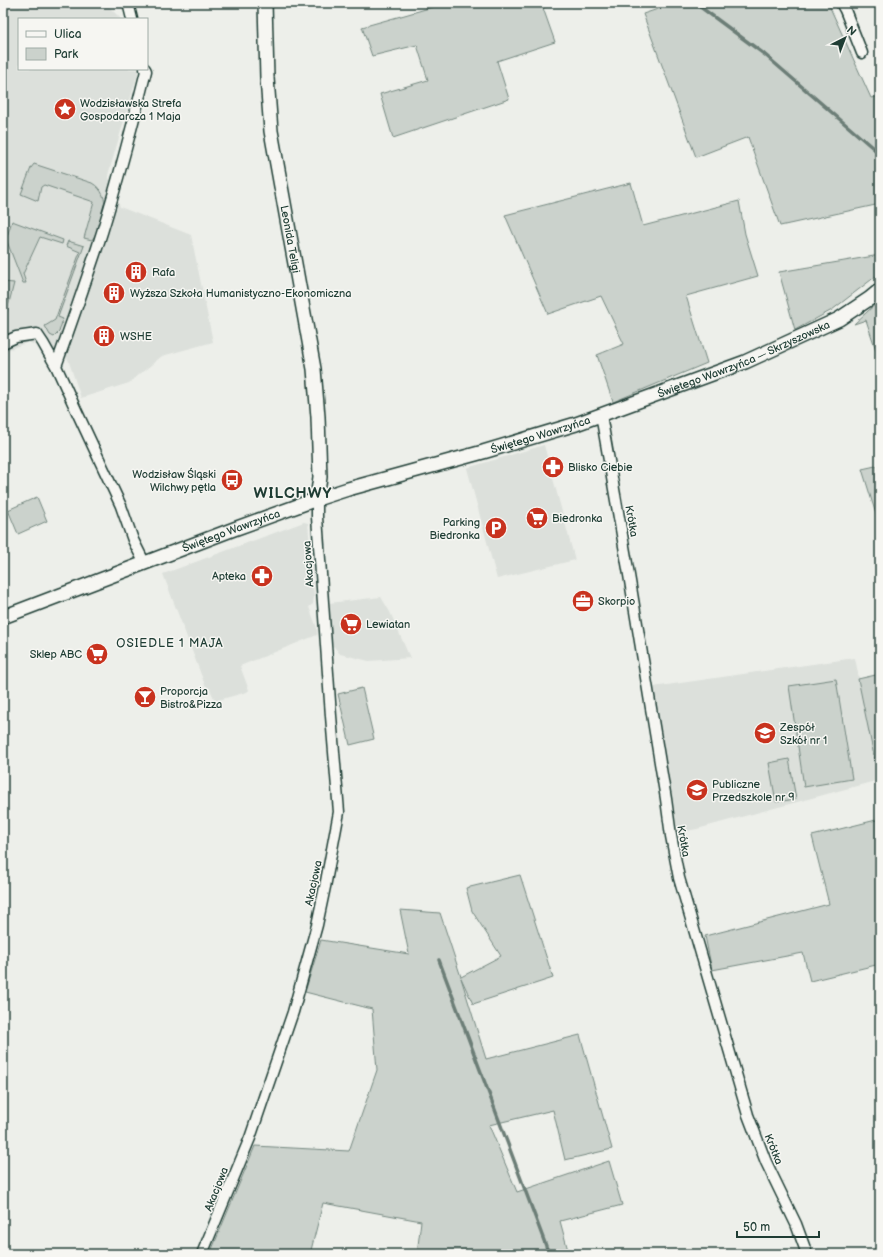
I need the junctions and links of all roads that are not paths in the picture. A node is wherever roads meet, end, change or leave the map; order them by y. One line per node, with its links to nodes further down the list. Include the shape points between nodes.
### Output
1 (128, 3): 4 (street)
2 (265, 3): 11 (street, Leonida Teligi, via 271,131 314,369 320,477)
3 (840, 3): 5 (street)
4 (132, 18)
5 (862, 53)
6 (145, 70): 9 (street, via 130,136 97,248)
7 (880, 290): 10 (street, Świętego Wawrzyńca — Skrzyszowska, via 839,319 745,362)
8 (3, 344): 9 (street, via 16,337 36,334)
9 (56, 366): 12 (street)
10 (601, 415): 11 (street, Świętego Wawrzyńca, via 490,450); 15 (street, Krótka, via 679,878 748,1115)
11 (318, 498): 12 (street, Świętego Wawrzyńca); 14 (street, Akacjowa, via 317,516 339,812 318,917 293,1012 250,1138)
12 (144, 562): 13 (street, Świętego Wawrzyńca)
13 (3, 616)
14 (202, 1254)
15 (807, 1254)

